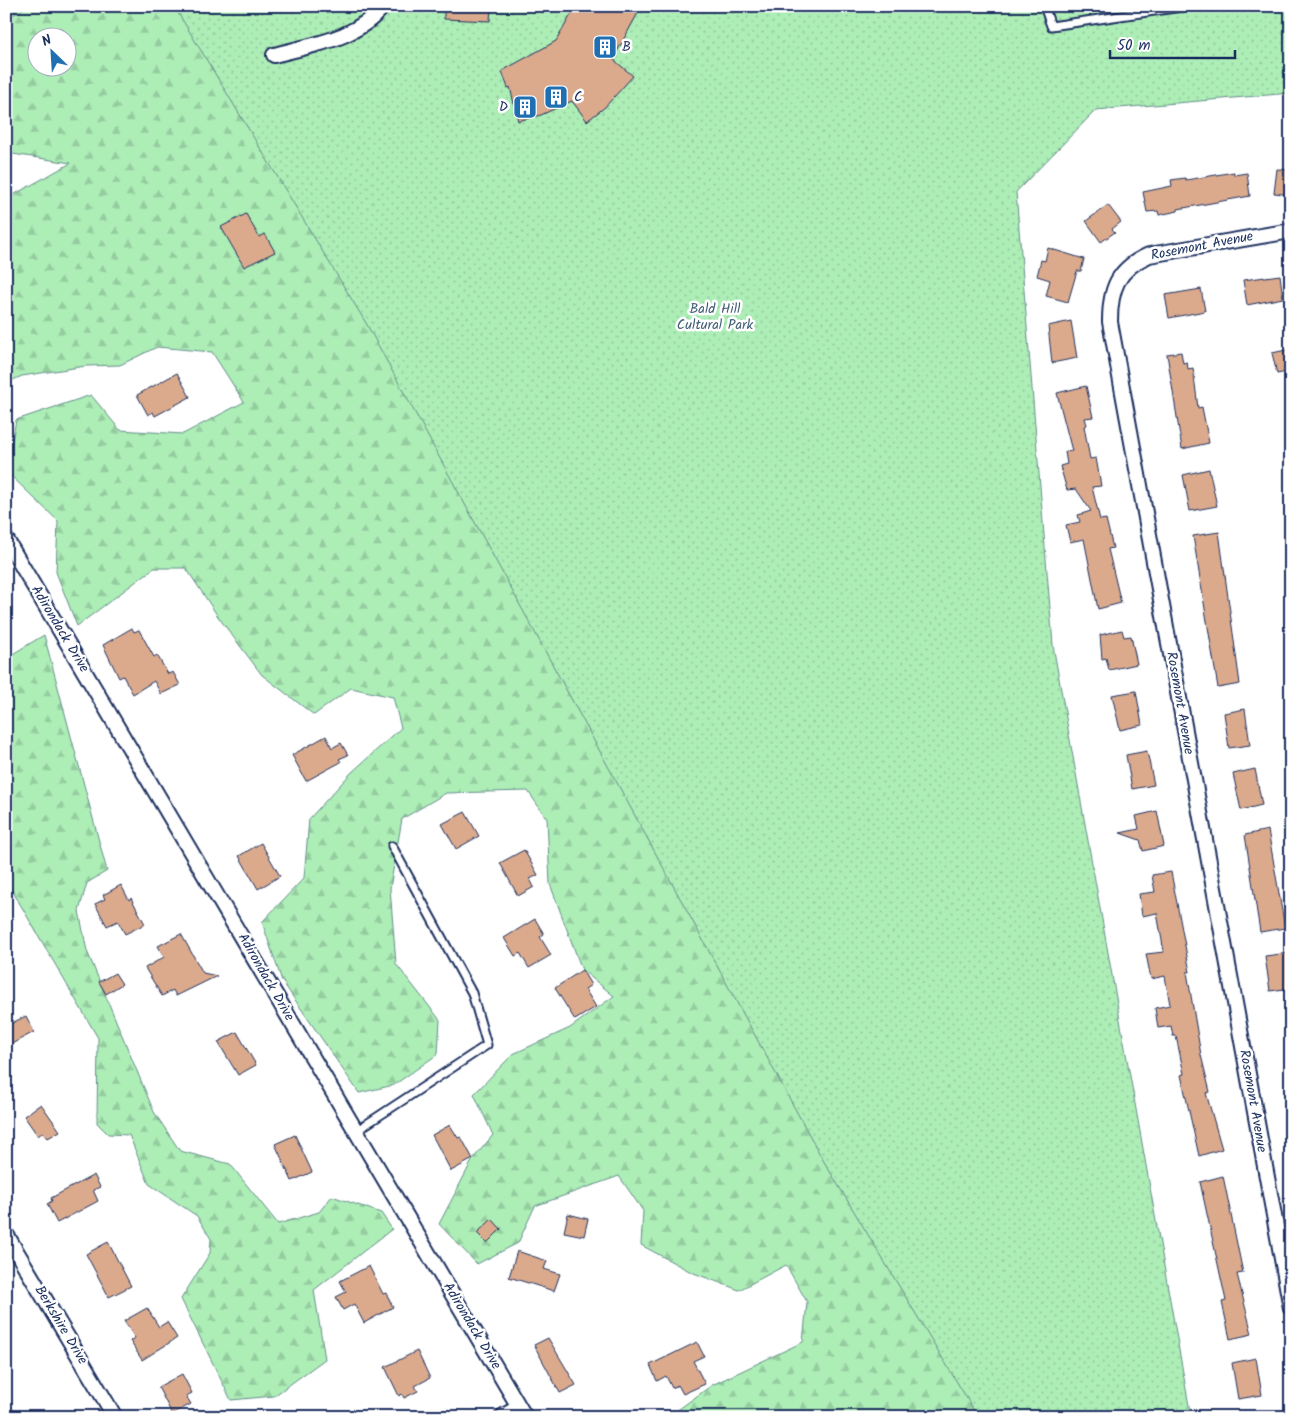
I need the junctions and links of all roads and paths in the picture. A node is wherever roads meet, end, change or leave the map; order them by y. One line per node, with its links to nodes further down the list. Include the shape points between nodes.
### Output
1 (383, 6): 4 (street, via 376,16 350,34)
2 (1044, 6): 3 (lane, via 1051,26)
3 (1189, 6)
4 (274, 55)
5 (1291, 230): 10 (street, Rosemont Avenue, via 1149,255 1132,262 1120,275 1110,306 1112,332)
6 (6, 539): 8 (street, Adirondack Drive)
7 (392, 846): 8 (lane, via 472,992 486,1045)
8 (356, 1131): 11 (street, Adirondack Drive)
9 (6, 1234): 12 (street, Berkshire Drive)
10 (1291, 1308)
11 (522, 1412): 13 (street)
12 (115, 1417)
13 (502, 1417)

